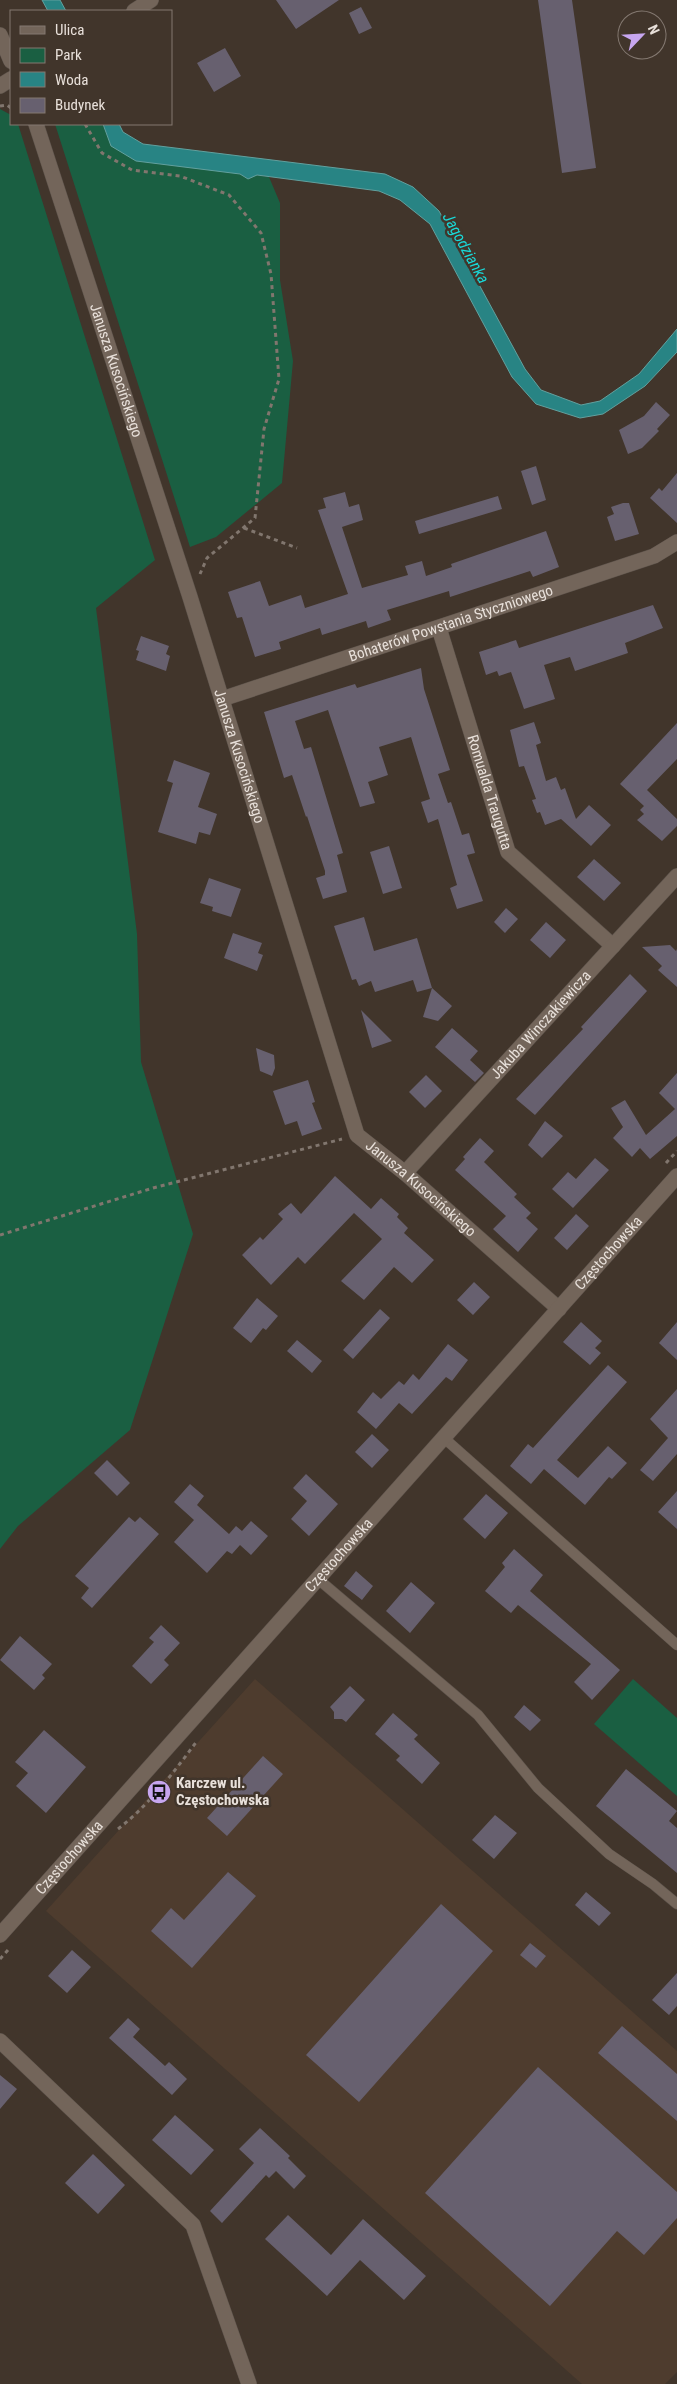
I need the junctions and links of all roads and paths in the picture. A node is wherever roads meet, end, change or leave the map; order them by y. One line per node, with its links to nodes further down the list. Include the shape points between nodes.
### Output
1 (151, 0): 2 (street)
2 (136, 10)
3 (0, 35): 4 (street)
4 (10, 59)
5 (36, 125): 12 (street, Janusza Kusocińskiego)
6 (86, 125): 7 (path, via 102,153 132,170 180,176 229,195 261,233 271,274 279,379 264,429 255,518)
7 (243, 528): 9 (path); 10 (path, via 207,558)
8 (677, 542): 11 (street, Bohaterów Powstania Styczniowego, via 654,556)
9 (298, 548)
10 (200, 575)
11 (439, 628): 12 (street, Bohaterów Powstania Styczniowego); 14 (street, Romualda Traugutta, via 508,852)
12 (222, 699): 15 (street, Janusza Kusocińskiego)
13 (677, 876): 14 (street, Jakuba Winczakiewicza)
14 (613, 946): 16 (street, Jakuba Winczakiewicza)
15 (357, 1135): 16 (street, Janusza Kusocińskiego); 18 (path, via 153,1188)
16 (404, 1173): 19 (street, Janusza Kusocińskiego)
17 (677, 1176): 19 (street, Częstochowska)
18 (0, 1235)
19 (558, 1309): 20 (street, Częstochowska)
20 (444, 1438): 21 (street, Częstochowska); 22 (lane)
21 (318, 1579): 23 (lane, via 478,1716 538,1788 609,1854); 24 (street, Częstochowska)
22 (677, 1645)
23 (677, 1904)
24 (0, 1935)
25 (0, 2041): 26 (street, via 193,2225)
26 (249, 2384)

